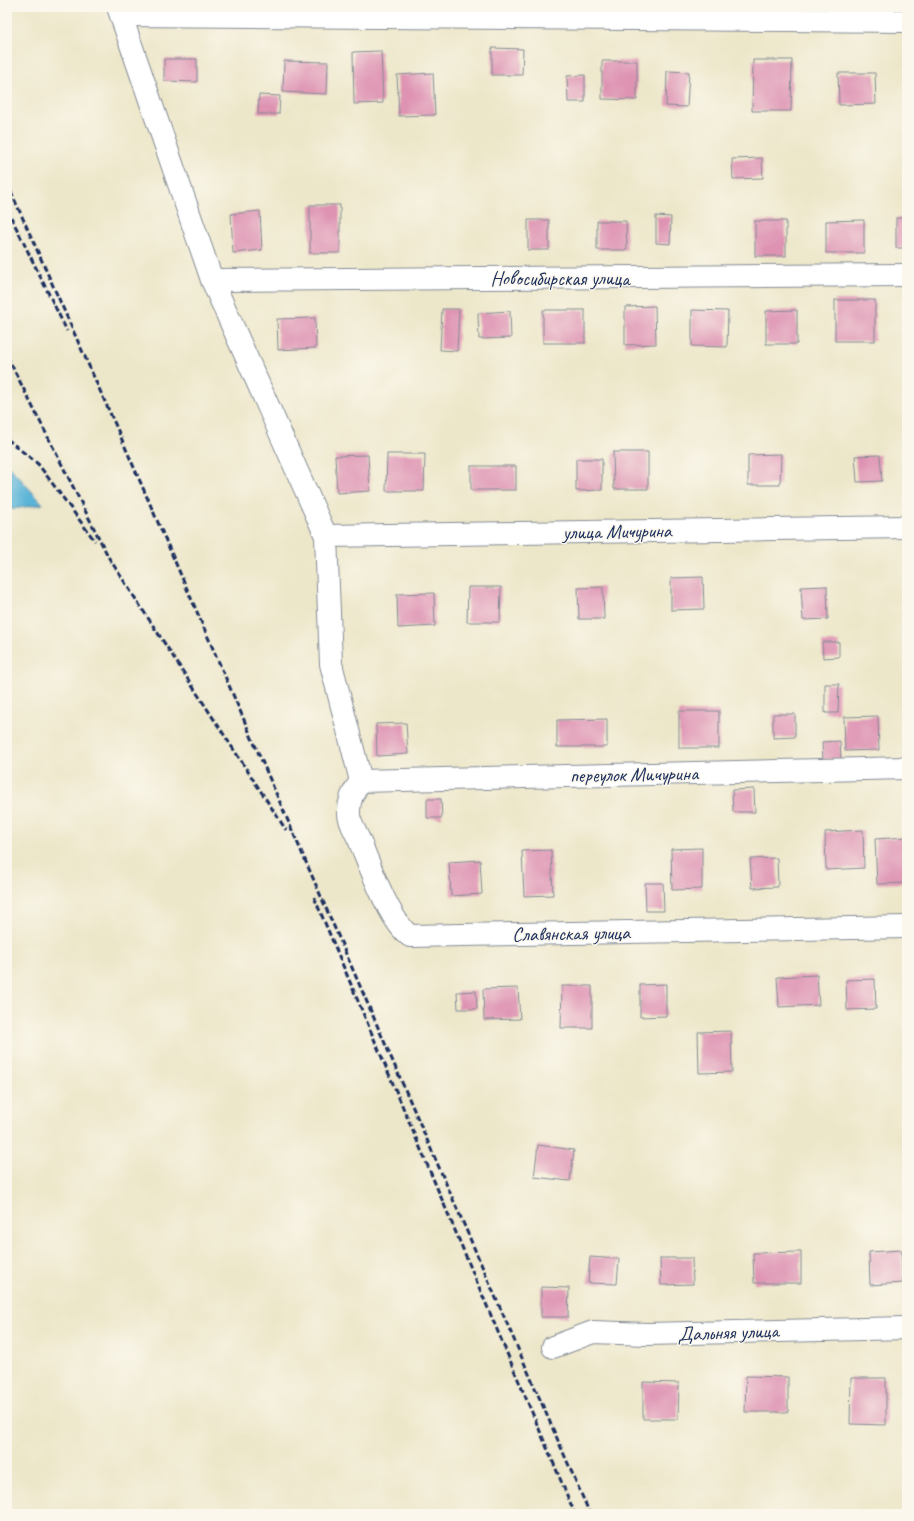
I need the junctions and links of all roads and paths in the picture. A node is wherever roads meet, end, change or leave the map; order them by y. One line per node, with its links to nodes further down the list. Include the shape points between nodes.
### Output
1 (120, 11): 2 (street); 4 (street)
2 (907, 21)
3 (907, 275): 4 (street, Новосибирская улица)
4 (212, 280): 6 (street)
5 (907, 527): 6 (street, улица Мичурина)
6 (326, 536): 8 (street, via 331,664)
7 (907, 768): 8 (street, переулок Мичурина)
8 (361, 780): 9 (street, Славянская улица, via 350,799 349,815 384,897 399,925 410,936)
9 (907, 926)
10 (907, 1328): 11 (street, Дальняя улица, via 647,1334 593,1332)
11 (553, 1346)

